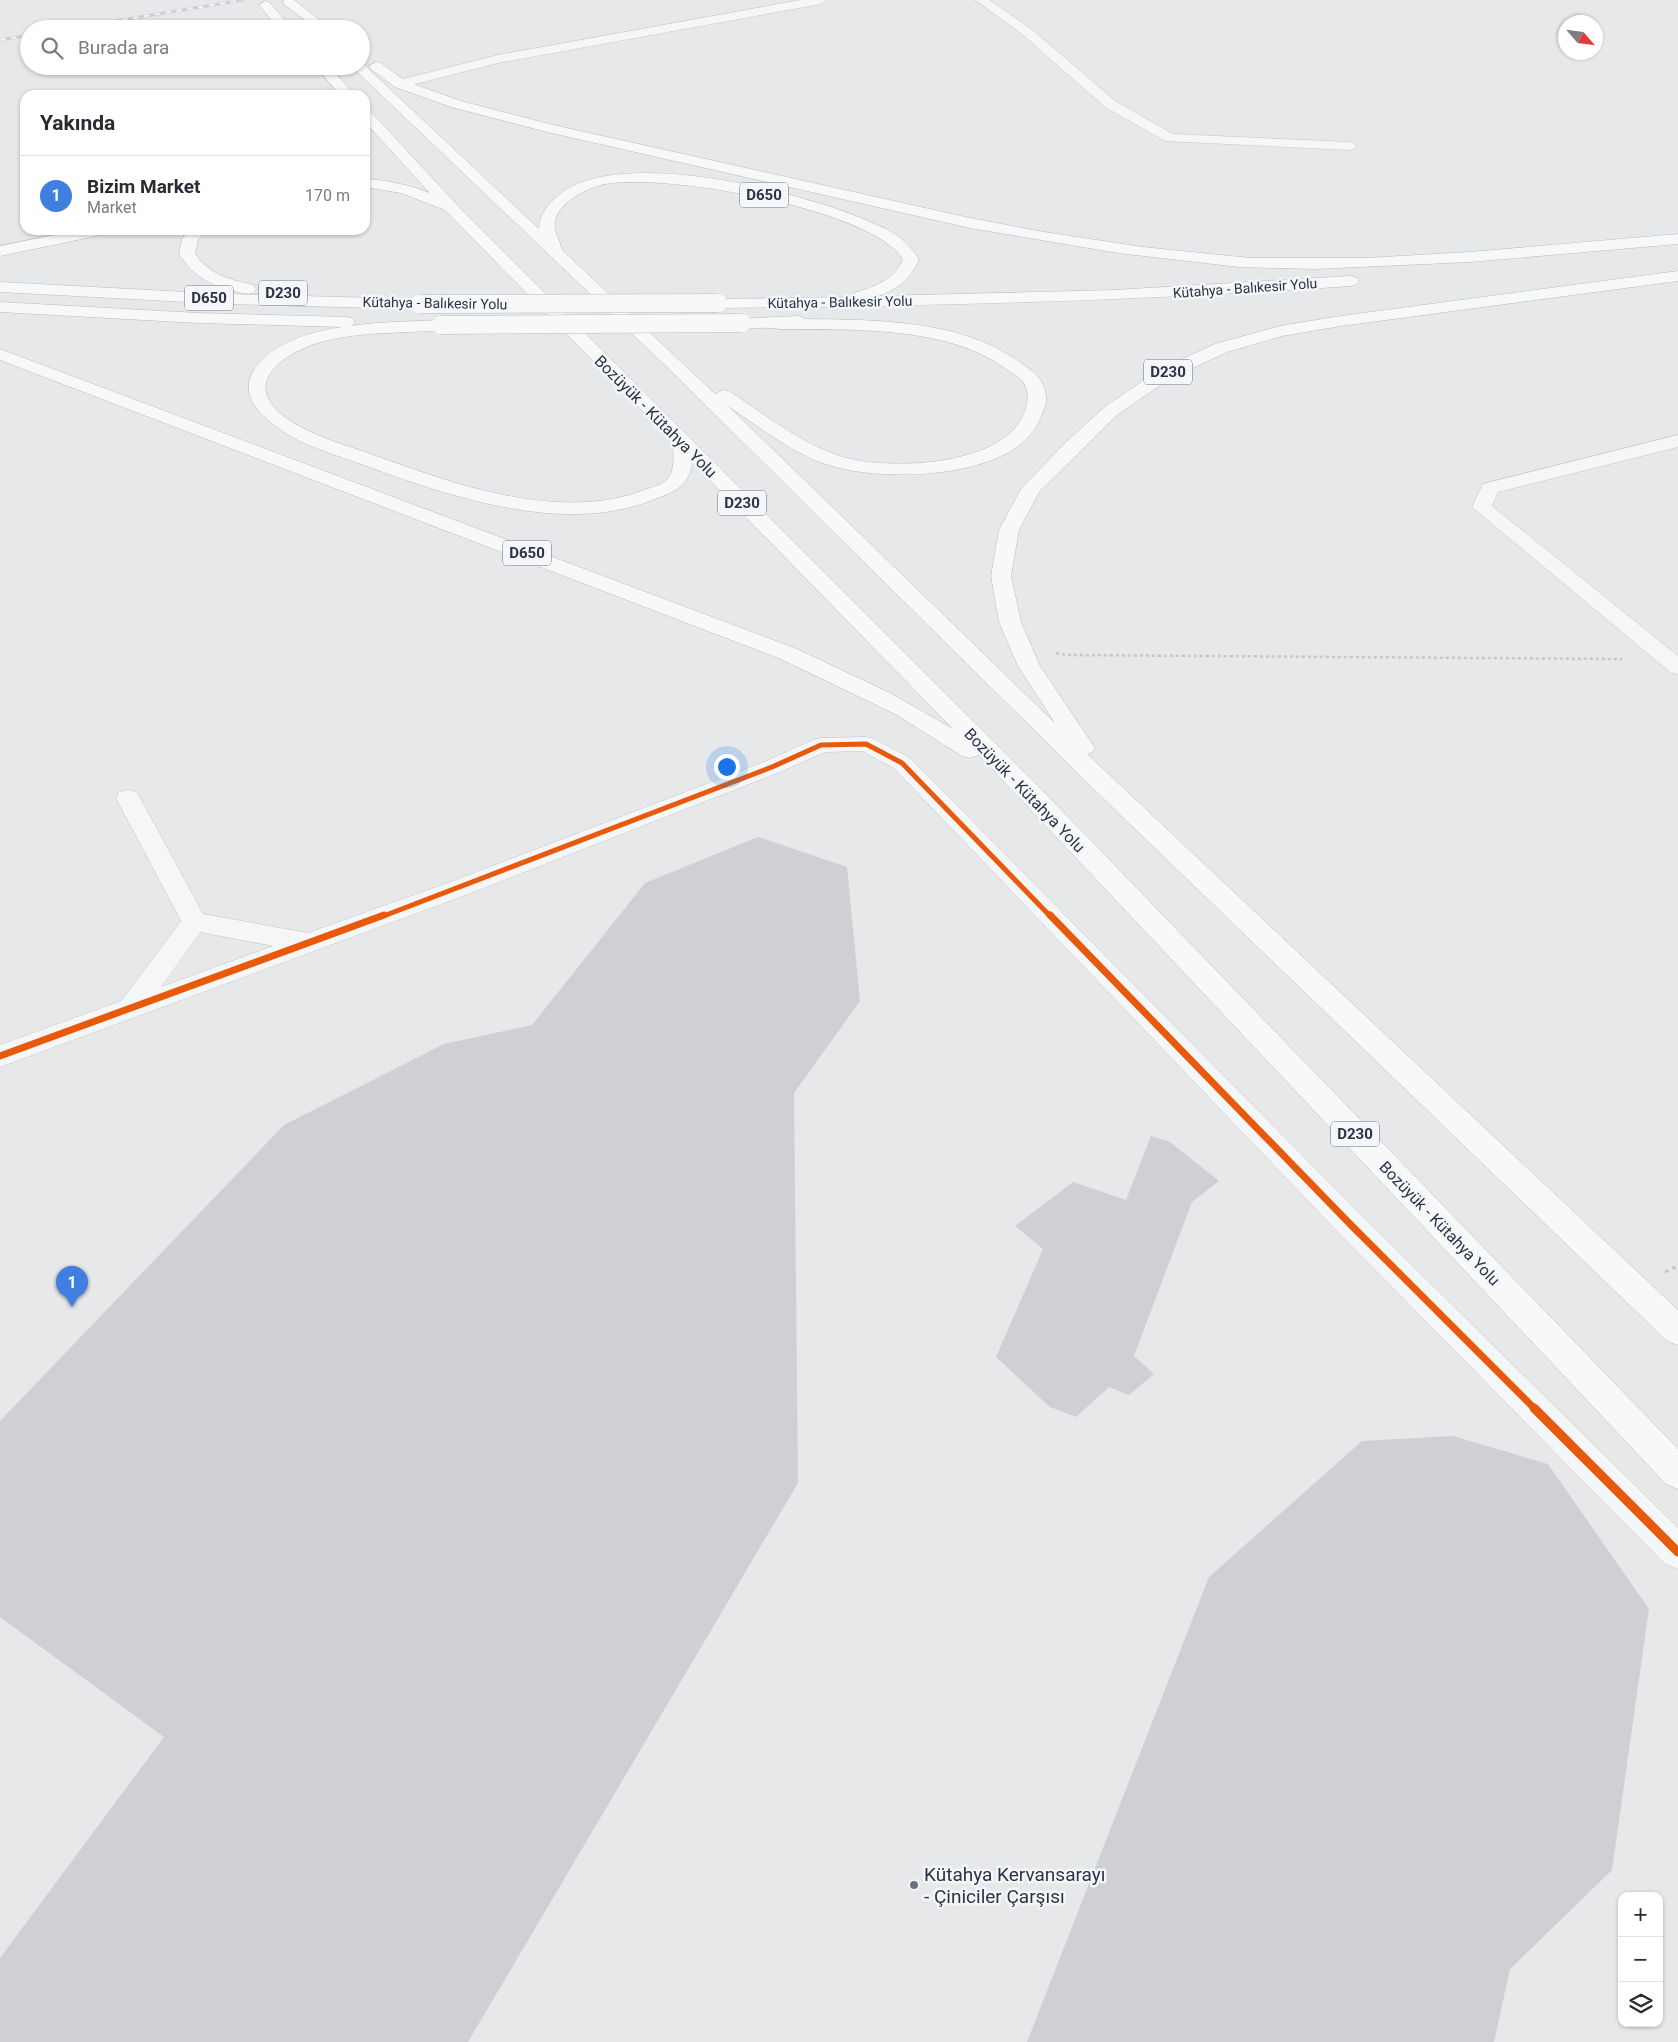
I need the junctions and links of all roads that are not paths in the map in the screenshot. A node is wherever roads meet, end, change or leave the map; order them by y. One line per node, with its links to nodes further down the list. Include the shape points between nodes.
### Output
1 (821, 0): 10 (street, via 498,59)
2 (981, 0): 13 (street, via 1026,31 1110,104 1170,138)
3 (274, 20): 4 (highway, via 265,5)
4 (278, 20)
5 (308, 20): 6 (highway, via 289,2)
6 (313, 20)
7 (370, 62): 10 (highway)
8 (329, 75): 11 (highway)
9 (368, 75): 19 (highway)
10 (400, 84): 18 (highway, via 456,104 547,128 979,225 1111,248 1261,263 1329,264 1448,258)
11 (343, 90)
12 (370, 119): 15 (highway, Bozüyük - Kütahya Yolu)
13 (1349, 146)
14 (370, 184): 15 (highway, D230, via 422,194)
15 (453, 209): 35 (highway, Bozüyük - Kütahya Yolu / D230)
16 (77, 235): 21 (highway)
17 (194, 235): 27 (highway, D230, via 187,254 195,267 208,277 232,286 263,292)
18 (1678, 239)
19 (554, 249): 26 (highway, D650, via 547,228 548,217 556,205 572,191 596,181 633,176 679,178 726,186 818,209 886,235 903,247 911,259 908,270 885,288 860,297); 33 (highway, D230)
20 (1678, 250): 26 (highway, Kütahya - Balıkesir Yolu / D230, via 1198,292)
21 (0, 251)
22 (1678, 271): 25 (highway, via 1553,285)
23 (1678, 276): 37 (highway, D230, via 1280,332 1221,348 1165,374 1112,410 1031,489 1009,530 1001,576 1010,622 1029,666)
24 (0, 287): 27 (highway, Kütahya - Balıkesir Yolu / D650)
25 (1404, 296)
26 (826, 302): 27 (highway, Kütahya - Balıkesir Yolu / D230, bridge)
27 (419, 304)
28 (0, 307): 31 (highway, Kütahya - Balıkesir Yolu, via 198,318)
29 (929, 317): 30 (highway, Kütahya - Balıkesir Yolu)
30 (742, 323): 31 (highway, Kütahya - Balıkesir Yolu, bridge); 33 (highway, via 904,330 962,339 1011,361 1032,382 1038,402 1028,426 1007,445 971,461 932,468 879,469 838,462 810,452)
31 (441, 324): 35 (highway, via 316,338 287,349 264,366 256,382 260,400 273,415 298,432 334,448 404,473 508,502 607,506 649,496 673,484 683,465)
32 (0, 354): 38 (highway, D650, via 789,654 884,697 939,729)
33 (673, 363): 37 (highway, D230)
34 (1678, 441): 36 (street, via 1490,488 1482,508)
35 (682, 442): 38 (highway, Bozüyük - Kütahya Yolu / D230)
36 (1674, 663)
37 (1113, 793): 44 (highway, D230)
38 (1032, 795): 45 (highway, Bozüyük - Kütahya Yolu / D230)
39 (128, 798): 40 (street)
40 (194, 922): 41 (street); 42 (street)
41 (310, 943): 42 (street); 46 (street, via 772,767 821,745 866,744 902,763 1357,1231)
42 (129, 1010): 43 (street)
43 (0, 1056)
44 (1678, 1331)
45 (1678, 1473)
46 (1678, 1552)

